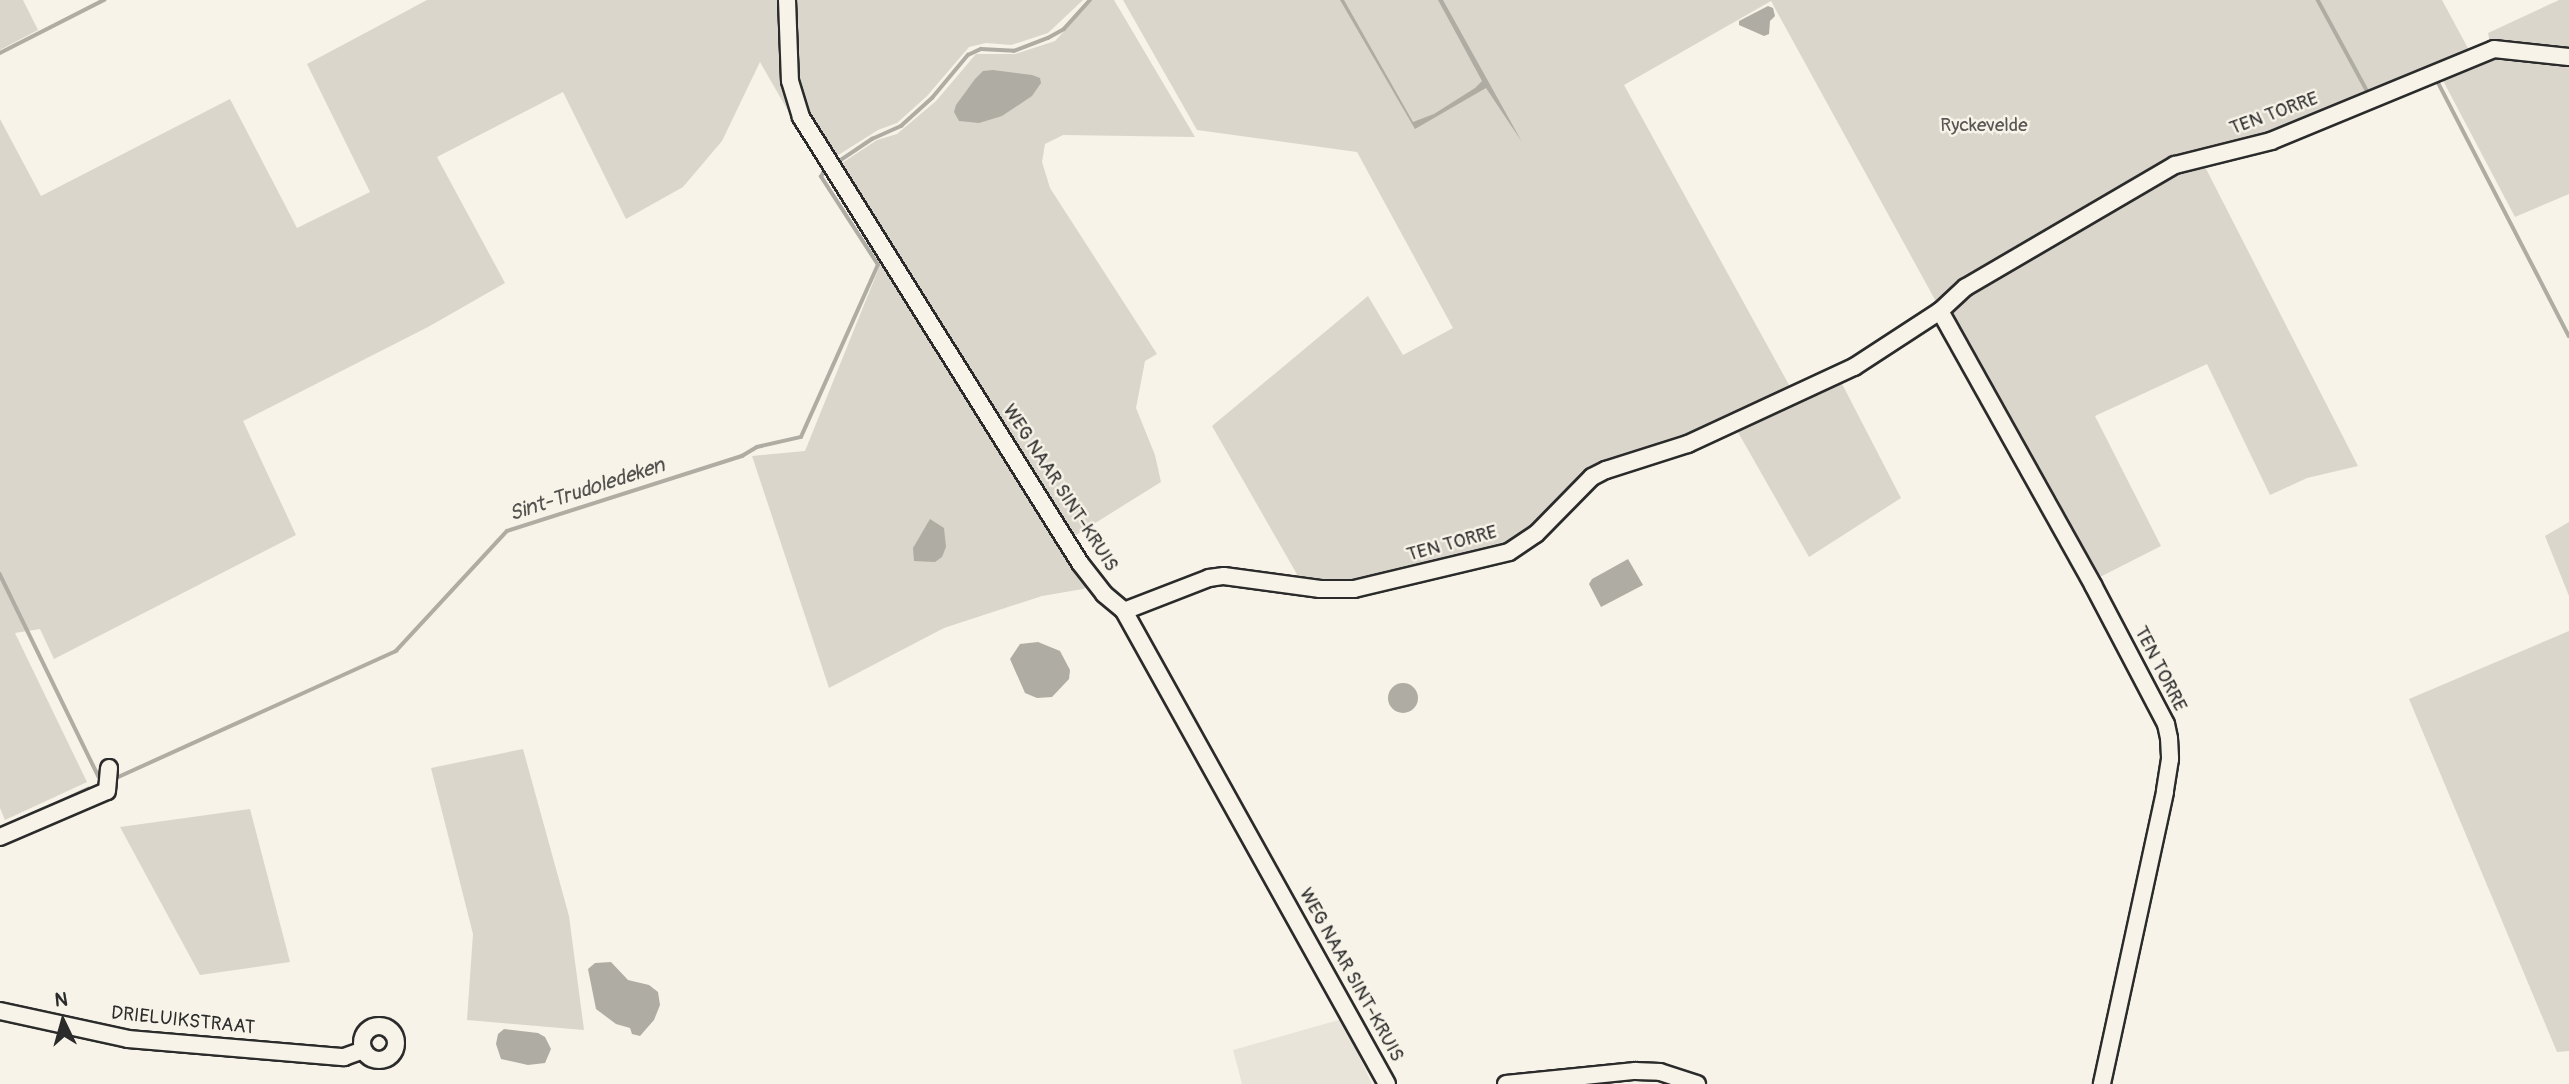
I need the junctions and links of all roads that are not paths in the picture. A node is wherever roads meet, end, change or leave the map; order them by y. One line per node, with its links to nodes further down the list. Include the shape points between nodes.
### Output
1 (787, 0): 4 (street, WEG NAAR SINT-KRUIS, via 790,81 795,103 813,138 1080,564)
2 (2569, 57): 3 (street, TEN TORRE, via 2494,49 2271,141 2234,153 2186,159 1966,287)
3 (1940, 311): 4 (street, TEN TORRE, via 1854,367 1801,394 1688,444 1592,477 1536,534 1490,559 1354,589 1209,578); 12 (street, TEN TORRE, via 2093,585 2166,724 2169,738 2165,792)
4 (1124, 611): 9 (street, WEG NAAR SINT-KRUIS)
5 (109, 768): 6 (street, via 107,791)
6 (0, 837)
7 (0, 1011): 8 (street, DRIELUIKSTRAAT, via 139,1040 344,1057)
8 (363, 1050)
9 (1387, 1084)
10 (1506, 1084): 11 (street, via 1634,1071 1660,1072)
11 (1697, 1084)
12 (2102, 1084)

